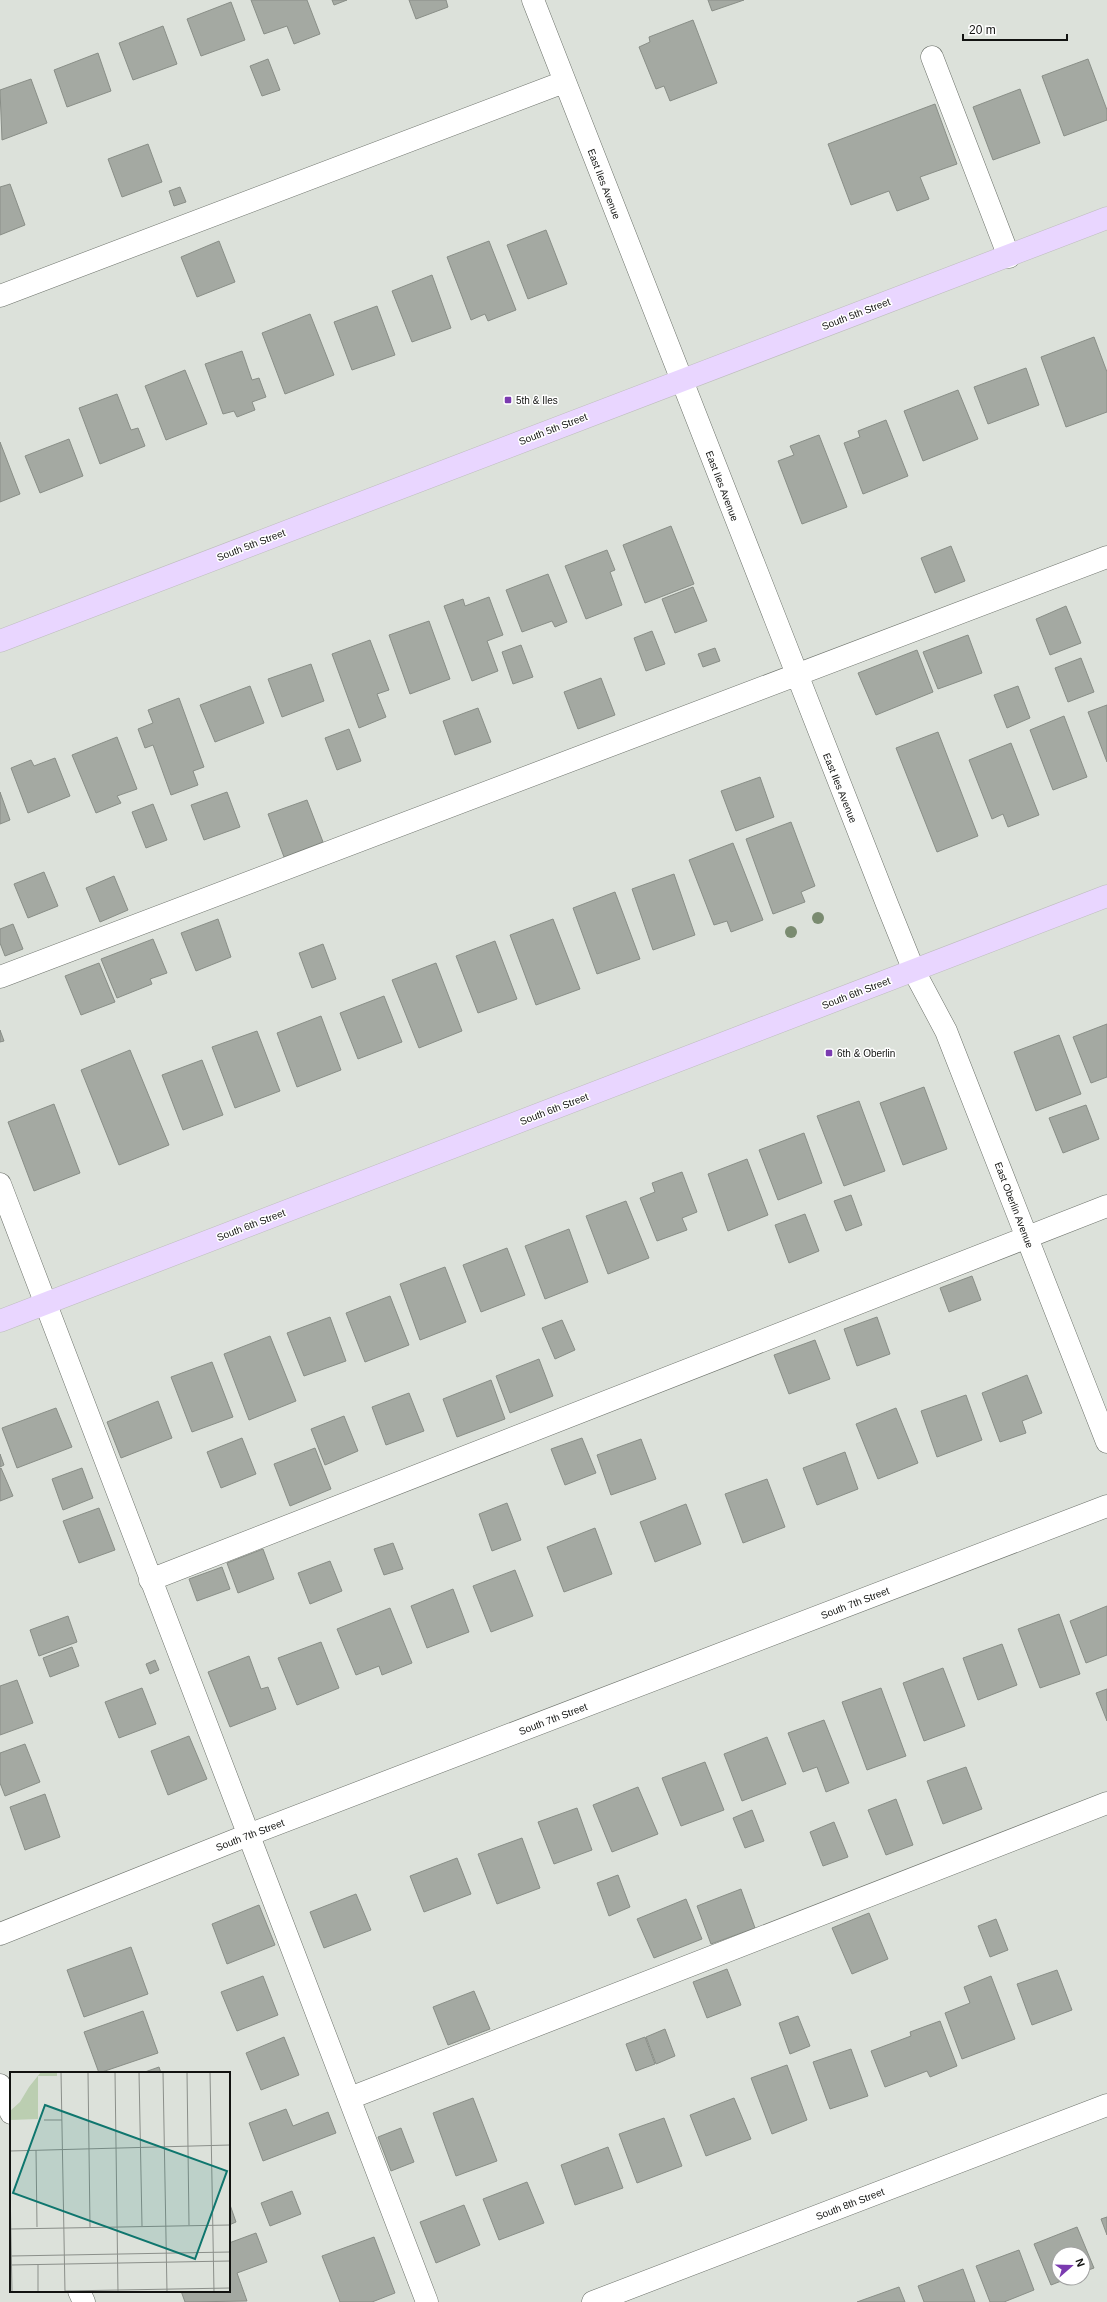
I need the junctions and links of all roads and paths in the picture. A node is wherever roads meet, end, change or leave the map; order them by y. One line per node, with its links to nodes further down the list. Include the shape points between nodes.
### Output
1 (533, 0): 3 (street, East Iles Avenue)
2 (932, 57): 5 (street)
3 (564, 82): 6 (street); 7 (street, East Iles Avenue)
4 (1107, 218): 5 (main road, South 5th Street)
5 (1009, 257): 7 (main road, South 5th Street)
6 (0, 296)
7 (680, 380): 9 (main road, South 5th Street); 10 (street, East Iles Avenue)
8 (1107, 557): 10 (street)
9 (0, 641)
10 (795, 675): 12 (street, East Iles Avenue); 13 (street)
11 (1107, 896): 12 (main road, South 6th Street)
12 (914, 971): 16 (street, East Oberlin Avenue, via 946,1031); 17 (main road, South 6th Street)
13 (0, 977)
14 (0, 1184): 17 (street)
15 (1107, 1206): 16 (street)
16 (1027, 1237): 19 (street, East Oberlin Avenue); 21 (street)
17 (47, 1303): 18 (main road, South 6th Street); 21 (street)
18 (0, 1321)
19 (1107, 1442)
20 (1107, 1506): 23 (street, South 7th Street)
21 (150, 1580): 23 (street)
22 (1107, 1803): 26 (street)
23 (248, 1836): 24 (street, South 7th Street); 26 (street)
24 (0, 1934)
25 (0, 2085): 28 (street)
26 (350, 2098): 31 (street)
27 (1107, 2106): 32 (street, South 8th Street)
28 (10, 2110)
29 (79, 2292): 30 (street)
30 (84, 2302)
31 (427, 2302)
32 (593, 2302)

